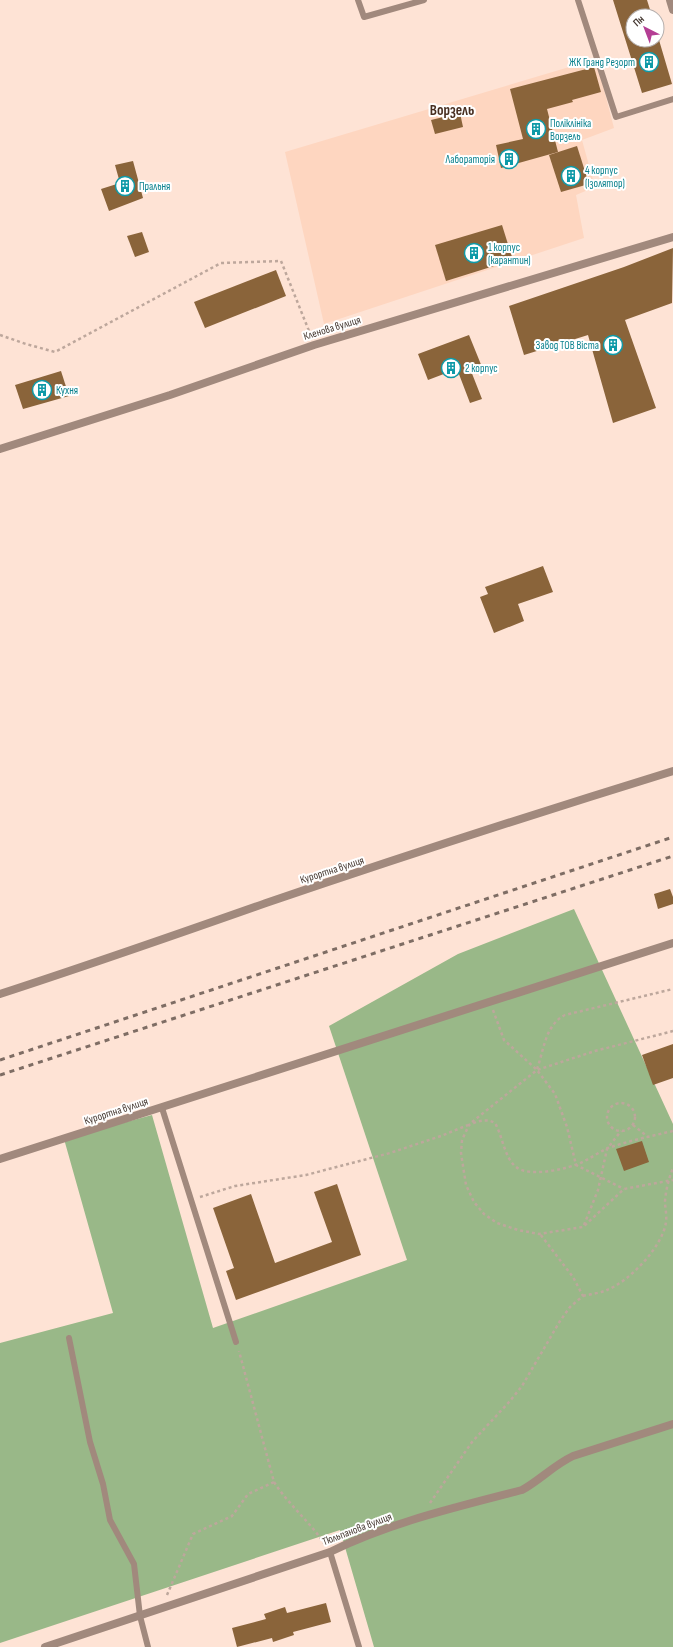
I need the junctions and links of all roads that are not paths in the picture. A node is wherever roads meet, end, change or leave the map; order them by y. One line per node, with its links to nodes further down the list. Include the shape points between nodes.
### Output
1 (358, 0): 2 (lane, via 364,17)
2 (424, 0)
3 (578, 0): 6 (lane, via 616,117)
4 (670, 0): 5 (street)
5 (673, 10)
6 (673, 99)
7 (673, 237): 8 (street, Кленова вулиця, via 314,345 170,395)
8 (0, 449)
9 (673, 771): 11 (street, Курортна вулиця, via 275,900)
10 (673, 944): 12 (street, Курортна вулиця)
11 (0, 994)
12 (162, 1108): 13 (street, Курортна вулиця); 15 (lane)
13 (0, 1159)
14 (69, 1338): 18 (lane, via 90,1442 103,1484 110,1520 134,1564)
15 (236, 1342)
16 (673, 1424): 17 (street, Тюльпанова вулиця, via 573,1456 522,1490 420,1517 372,1533)
17 (330, 1552): 18 (street, Тюльпанова вулиця); 21 (lane)
18 (140, 1616): 19 (street, Тюльпанова вулиця); 20 (lane)
19 (45, 1647)
20 (148, 1647)
21 (359, 1647)

